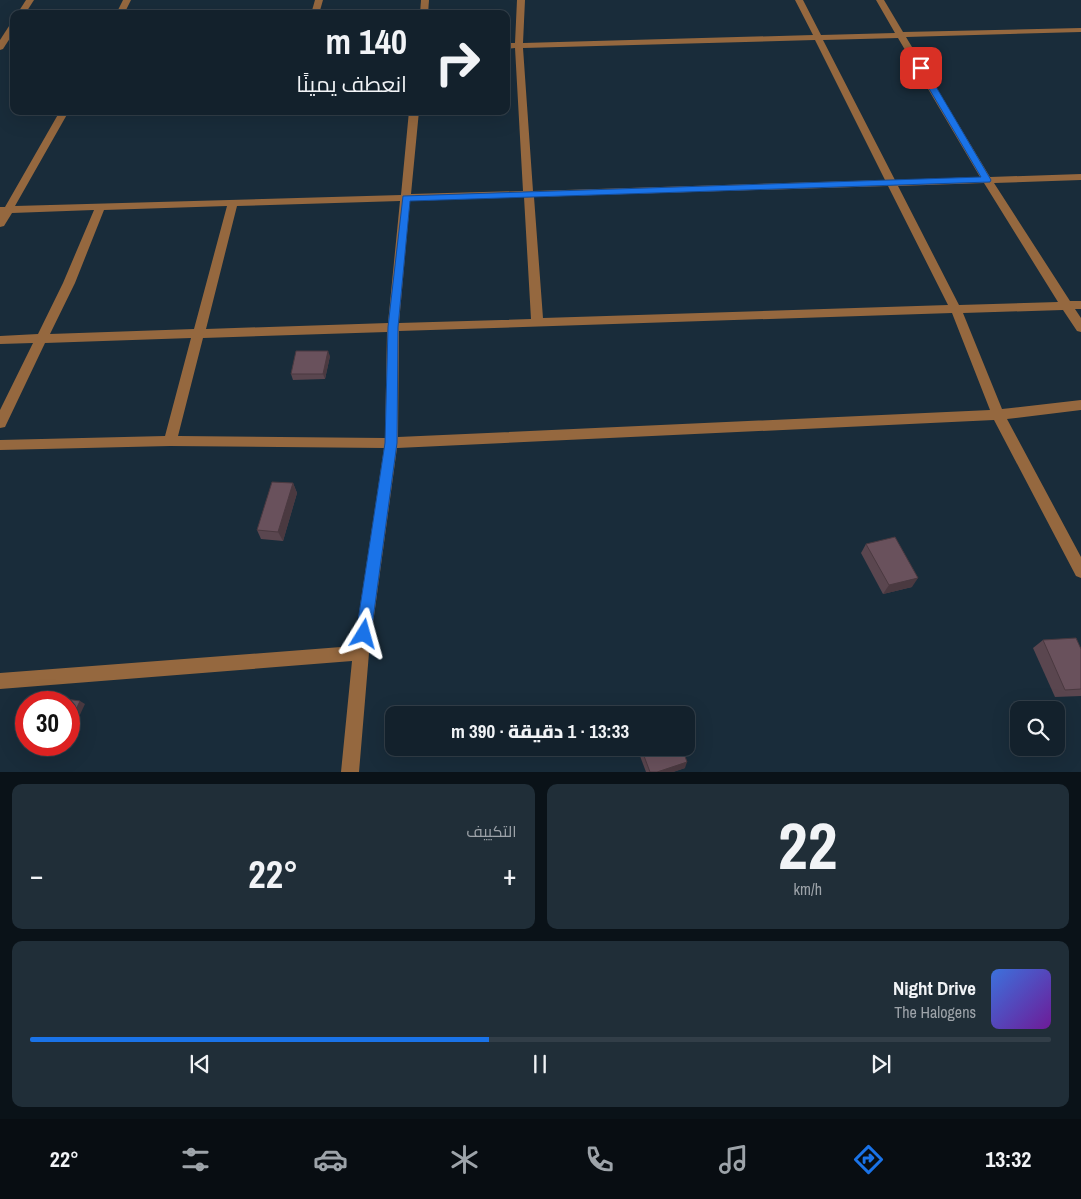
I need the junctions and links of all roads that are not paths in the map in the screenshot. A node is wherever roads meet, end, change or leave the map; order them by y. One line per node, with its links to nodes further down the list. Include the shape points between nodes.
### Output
1 (521, 0): 8 (street)
2 (799, 0): 7 (street)
3 (880, 0): 6 (street)
4 (1081, 30): 6 (street)
5 (10, 31): 9 (street)
6 (902, 36): 7 (street); 14 (street)
7 (818, 38): 8 (street); 15 (street)
8 (519, 45): 10 (street); 16 (street)
9 (0, 46)
10 (510, 46)
11 (62, 115): 20 (street)
12 (414, 115): 17 (street)
13 (1081, 177): 14 (street)
14 (987, 180): 15 (street); 23 (street)
15 (892, 183): 16 (street); 24 (street)
16 (529, 194): 17 (street); 25 (street)
17 (406, 198): 18 (street); 26 (street)
18 (232, 204): 19 (street); 28 (street)
19 (100, 208): 20 (street); 29 (street)
20 (3, 209): 21 (street)
21 (0, 224)
22 (1081, 305): 23 (street)
23 (1067, 306): 24 (street); 27 (street)
24 (956, 310): 25 (street); 32 (street)
25 (537, 323): 26 (street)
26 (393, 327): 28 (street); 35 (street)
27 (1081, 328)
28 (198, 333): 29 (street); 34 (street)
29 (42, 338): 30 (street); 33 (street)
30 (0, 340)
31 (1081, 405): 32 (street)
32 (998, 415): 35 (street); 37 (street)
33 (0, 423)
34 (170, 441): 35 (street); 36 (street)
35 (391, 443): 38 (street)
36 (0, 445)
37 (1081, 571)
38 (361, 654): 39 (street); 40 (street)
39 (0, 681)
40 (350, 772)

